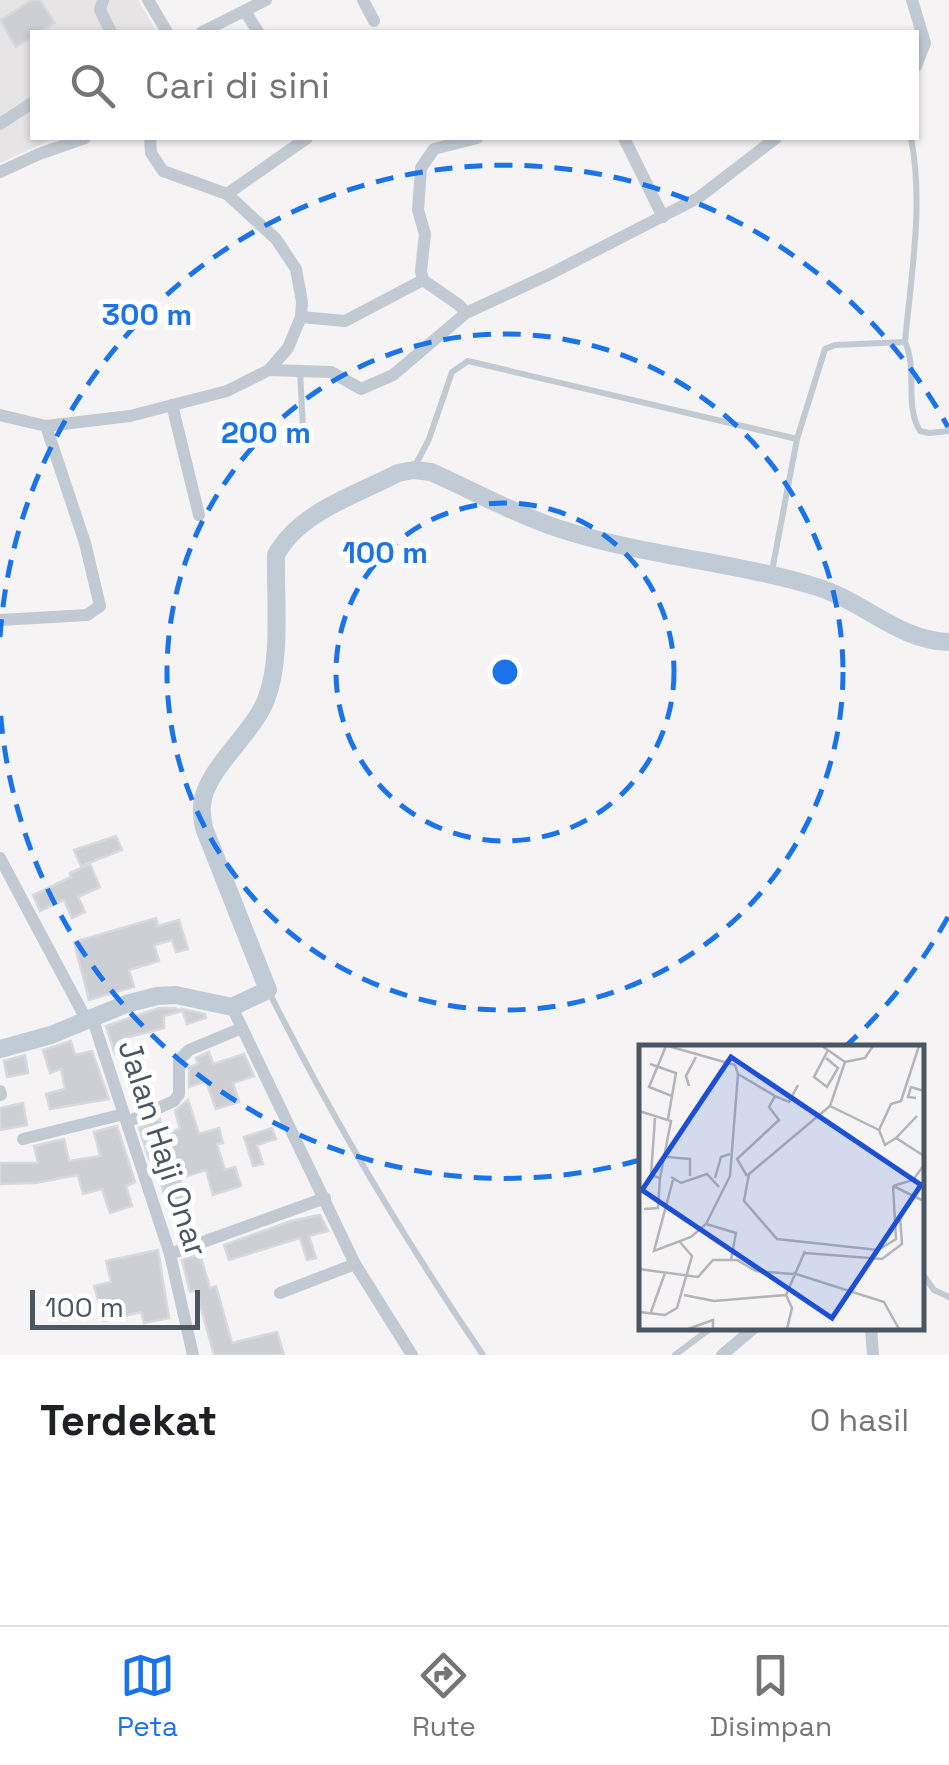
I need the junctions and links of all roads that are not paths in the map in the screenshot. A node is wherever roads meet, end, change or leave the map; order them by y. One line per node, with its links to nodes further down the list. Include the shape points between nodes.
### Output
1 (102, 0): 8 (street)
2 (148, 0): 9 (street)
3 (266, 0): 6 (street)
4 (364, 0): 7 (street)
5 (912, 0): 12 (street, via 925,43)
6 (245, 12): 10 (street); 11 (street)
7 (374, 21)
8 (110, 30)
9 (166, 30)
10 (206, 30)
11 (257, 30)
12 (919, 58)
13 (30, 104): 14 (street)
14 (0, 124)
15 (80, 140): 22 (street)
16 (150, 140): 23 (street, via 163,171)
17 (304, 140): 23 (street)
18 (470, 140): 25 (street, via 434,149 422,168)
19 (625, 140): 24 (street)
20 (774, 140): 24 (street, via 720,184)
21 (912, 140): 28 (lane, via 915,236)
22 (0, 172)
23 (227, 194): 27 (street, via 276,239 296,269)
24 (662, 217): 26 (street)
25 (423, 280): 26 (street); 27 (street, via 345,321)
26 (466, 313): 30 (street, via 393,375 361,389 331,372)
27 (301, 317): 29 (street)
28 (905, 342): 35 (lane, via 914,421 928,434); 36 (lane, via 825,349)
29 (269, 370): 30 (street); 31 (street, via 227,391)
30 (300, 370): 34 (lane)
31 (172, 405): 33 (street); 38 (street)
32 (0, 415): 33 (street)
33 (46, 426): 40 (street, via 100,606 86,615)
34 (304, 428)
35 (949, 431)
36 (797, 439): 37 (lane, via 468,361 452,372); 39 (lane)
37 (418, 462): 39 (street, via 555,528); 43 (street, via 301,523 284,539 276,554 273,673 266,700 210,781 202,804 204,828)
38 (199, 514)
39 (770, 577): 41 (street, via 818,588 896,628)
40 (0, 620)
41 (949, 642)
42 (0, 858): 45 (street, Jalan Haji Onar)
43 (268, 990): 44 (street); 61 (lane, via 311,1077)
44 (232, 1007): 45 (street, via 158,996); 46 (street)
45 (89, 1018): 47 (street); 48 (street, Jalan Haji Onar)
46 (242, 1028): 48 (street, via 178,1060 174,1101); 50 (street)
47 (0, 1049)
48 (126, 1118): 49 (street); 51 (street, Jalan Haji Onar)
49 (23, 1139)
50 (325, 1198): 51 (street); 52 (street)
51 (170, 1254): 59 (street, Jalan Haji Onar)
52 (355, 1264): 54 (street); 60 (street)
53 (924, 1276): 55 (lane)
54 (280, 1293)
55 (949, 1297)
56 (708, 1330): 62 (lane)
57 (752, 1330): 63 (street)
58 (871, 1330): 64 (street)
59 (193, 1355)
60 (412, 1355)
61 (484, 1355)
62 (675, 1355)
63 (722, 1355)
64 (873, 1355)

